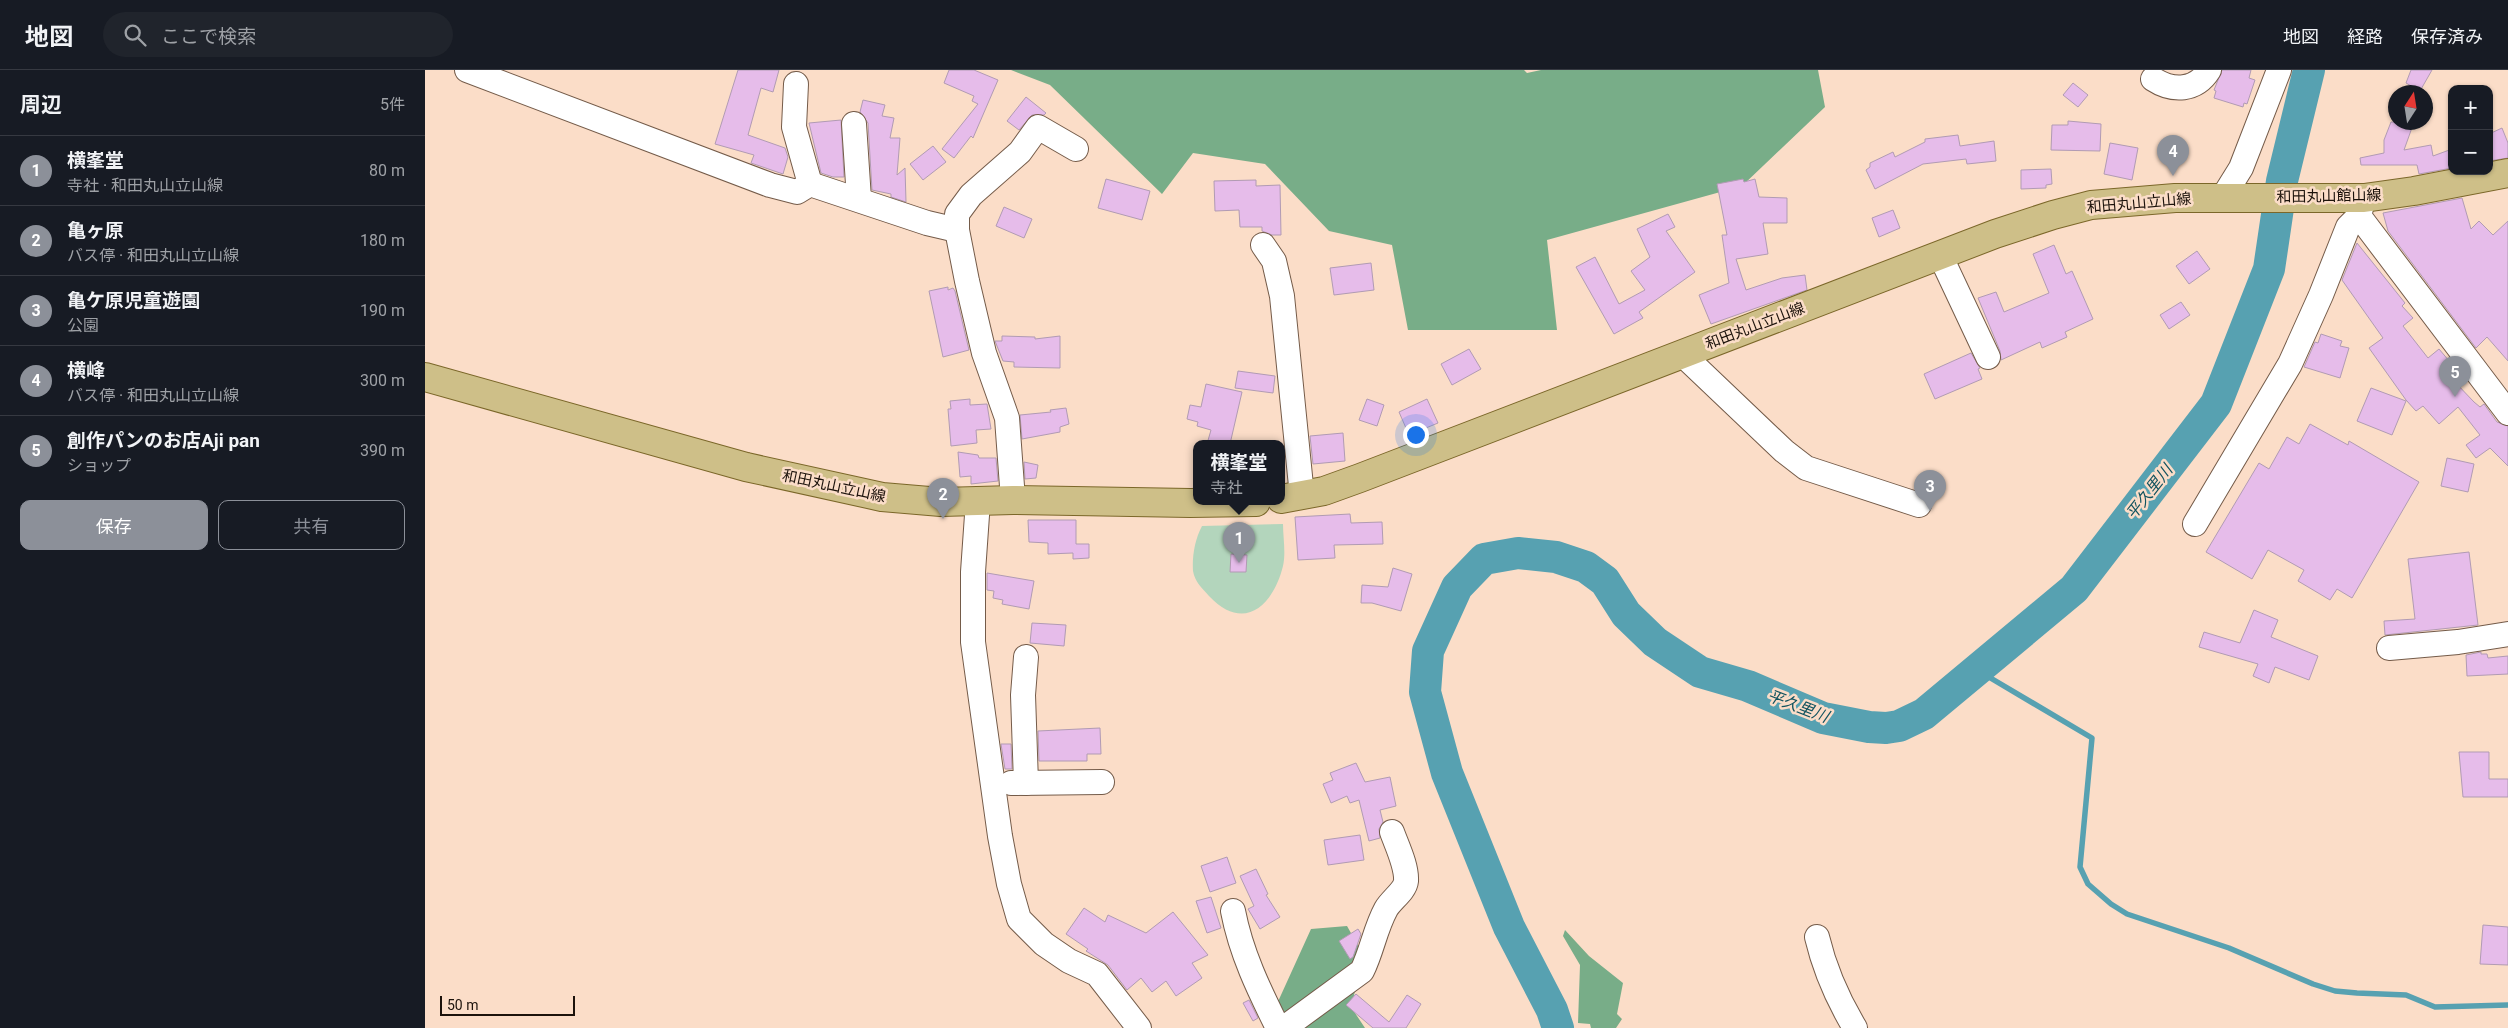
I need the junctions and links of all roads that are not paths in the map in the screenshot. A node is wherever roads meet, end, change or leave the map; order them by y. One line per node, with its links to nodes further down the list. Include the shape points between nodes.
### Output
1 (467, 70): 9 (street, via 770,185 797,192)
2 (2209, 70): 4 (street, via 2203,79 2187,88 2163,86)
3 (2279, 70): 10 (street)
4 (2153, 79)
5 (796, 84): 9 (street, via 794,128)
6 (854, 124): 11 (street)
7 (1076, 149): 13 (street, via 1038,127 1021,152 971,195 957,214)
8 (2508, 174): 12 (main road, 和田丸山館山線)
9 (810, 184): 11 (street)
10 (2230, 197): 12 (main road, 和田丸山館山線); 15 (main road, 和田丸山立山線, via 2091,205)
11 (859, 199): 13 (street)
12 (2359, 204): 19 (street); 25 (street, via 2290,364)
13 (957, 230): 21 (street, via 984,353 1007,418)
14 (1263, 245): 20 (street, via 1274,261 1282,296)
15 (1940, 255): 16 (main road, 和田丸山立山線); 17 (street)
16 (1682, 354): 20 (main road, 和田丸山立山線, via 1360,478); 24 (street, via 1806,468)
17 (1988, 357)
18 (425, 377): 22 (main road, 和田丸山立山線, via 745,467 822,485 921,502)
19 (2508, 413)
20 (1292, 498)
21 (1013, 500): 22 (main road, 和田丸山立山線); 23 (main road, 和田丸山立山線)
22 (978, 501): 30 (street, via 973,642)
23 (1193, 503)
24 (1919, 505)
25 (2195, 524)
26 (2508, 634): 27 (street)
27 (2389, 648)
28 (1025, 657): 31 (street)
29 (1102, 782): 31 (street)
30 (992, 783): 31 (street); 35 (street, via 1009,884 1019,919 1069,961 1097,974)
31 (1026, 783)
32 (1392, 832): 37 (street, via 1406,884 1387,908 1362,971)
33 (1233, 911): 36 (street, via 1255,982)
34 (1817, 937): 38 (street, via 1824,967)
35 (1139, 1028)
36 (1278, 1028)
37 (1285, 1028)
38 (1855, 1028)

